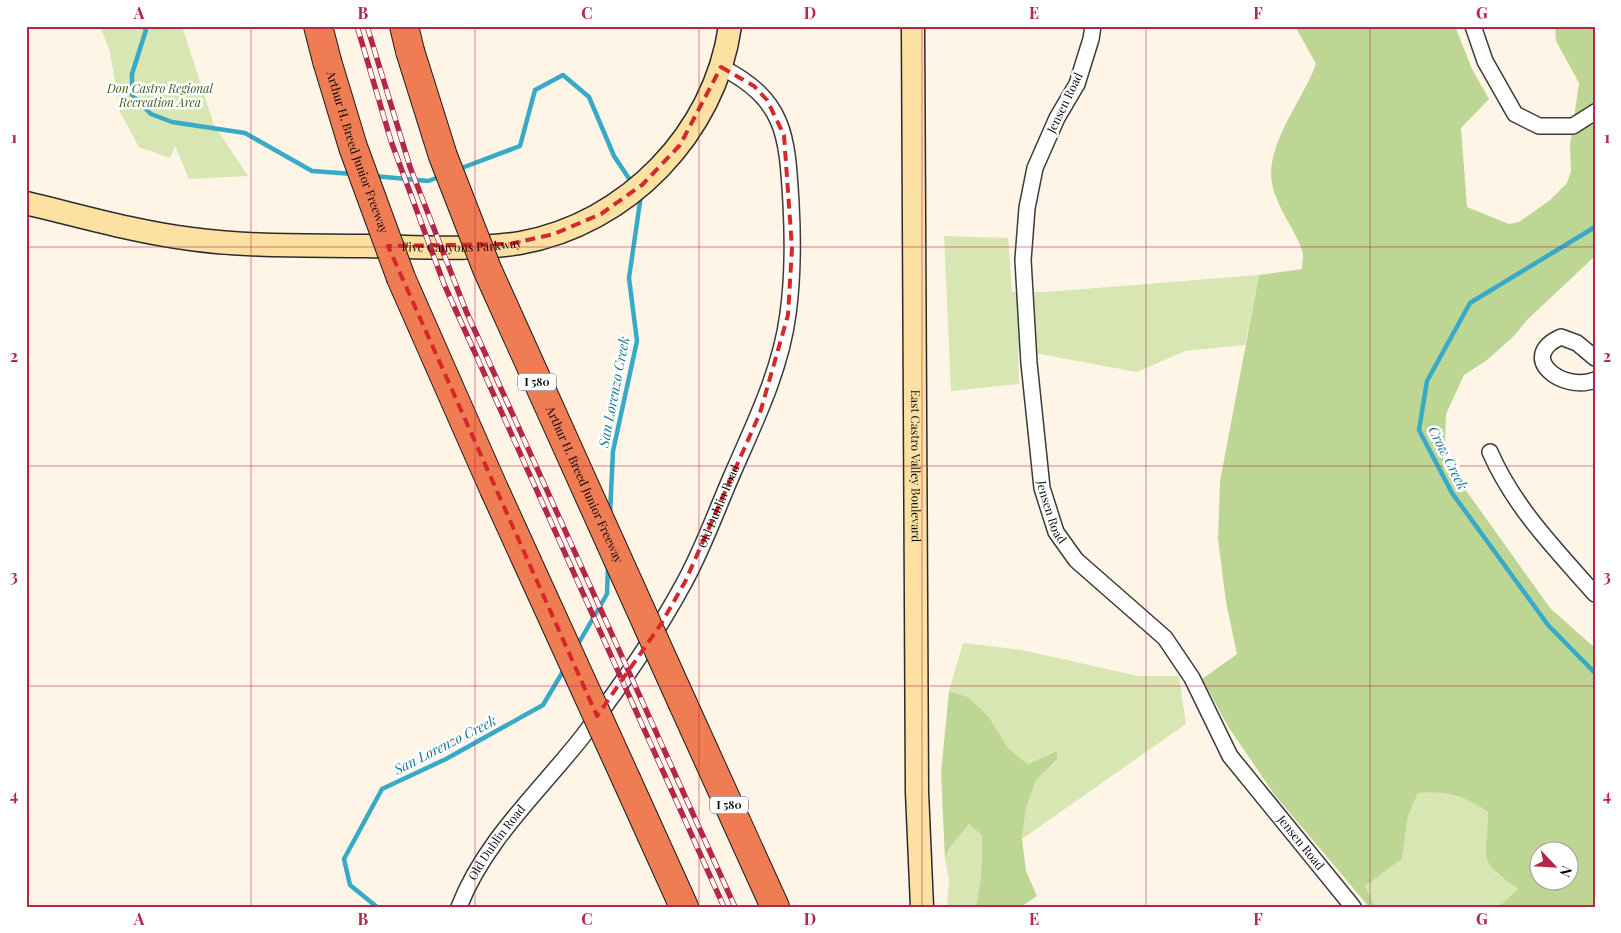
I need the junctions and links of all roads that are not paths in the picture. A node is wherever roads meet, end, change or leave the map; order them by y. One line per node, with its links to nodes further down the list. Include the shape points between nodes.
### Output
1 (318, 26): 15 (highway, Arthur H. Breed Junior Freeway, bridge, via 360,169 400,278)
2 (730, 26): 7 (main road, Five Canyons Parkway)
3 (913, 26): 17 (main road, East Castro Valley Boulevard, via 918,818)
4 (1092, 26): 18 (street, Jensen Road, via 1077,84 1057,118 1035,168 1026,208 1023,260 1029,363 1042,488 1056,532 1076,560 1166,638 1192,678 1230,756)
5 (1473, 26): 8 (street, via 1485,62 1514,114 1539,126 1573,126)
6 (407, 39): 16 (highway, Arthur H. Breed Junior Freeway / I 580, bridge, via 443,156 484,262)
7 (718, 76): 9 (main road, Five Canyons Parkway, via 690,130 654,173 614,206 562,232 522,242 481,247 249,244 150,232); 14 (street, Old Dublin Road, via 754,86 777,116 784,135 791,212 791,278 788,315 774,371 760,413 685,582 661,624 636,665 581,738 489,849 469,882)
8 (1595, 112)
9 (26, 203)
10 (1595, 358): 11 (street, via 1577,343 1561,337 1544,349 1543,360 1545,369 1555,377 1577,383)
11 (1595, 380)
12 (1490, 452): 13 (street, via 1520,506)
13 (1595, 594)
14 (459, 907)
15 (684, 907)
16 (775, 907)
17 (922, 907)
18 (1353, 907)

